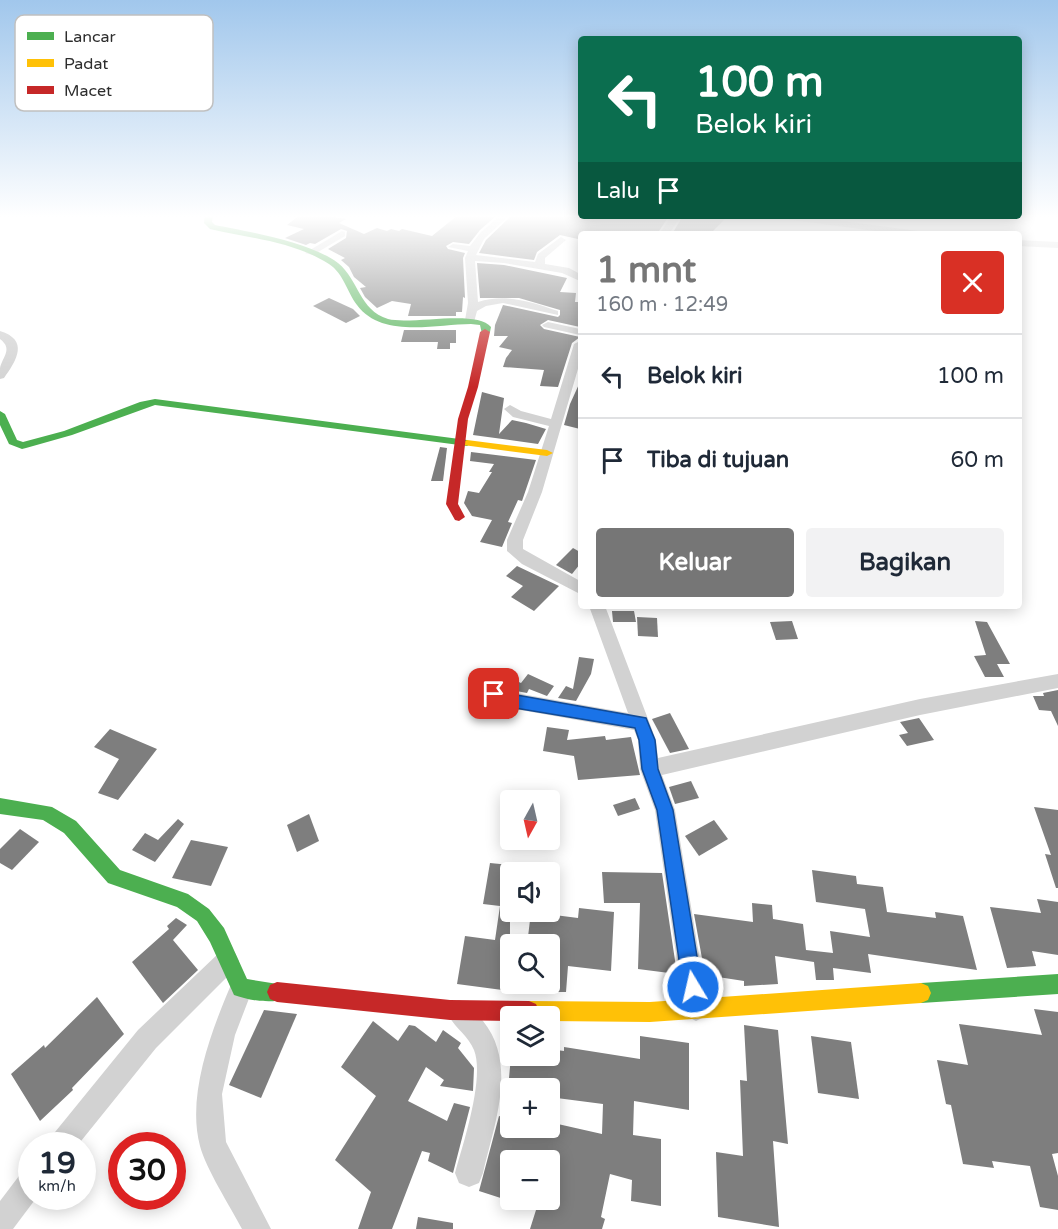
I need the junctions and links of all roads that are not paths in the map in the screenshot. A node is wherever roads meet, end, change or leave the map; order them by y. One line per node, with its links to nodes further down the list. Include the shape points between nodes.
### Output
1 (343, 272): 4 (street, via 357,300 374,316 402,323 457,323)
2 (471, 272): 4 (street)
3 (554, 312): 4 (street, via 504,300 487,301)
4 (471, 314): 13 (street, via 486,327 463,419)
5 (548, 325): 6 (street)
6 (578, 332)
7 (0, 334): 9 (street, via 10,341 13,351)
8 (578, 350): 12 (street)
9 (0, 375)
10 (510, 409): 12 (street)
11 (0, 414): 13 (street, via 13,442 22,446 155,402)
12 (555, 424): 14 (street)
13 (461, 443): 14 (street); 15 (street, via 452,504)
14 (547, 453): 16 (street, via 515,540 515,551)
15 (459, 517)
16 (578, 587)
17 (598, 609): 20 (street)
18 (483, 681): 20 (street, via 494,694 509,700)
19 (1058, 681): 21 (street, via 920,707)
20 (641, 723): 21 (street)
21 (650, 769): 26 (street, via 665,810)
22 (0, 806): 23 (street, via 46,813 70,827 114,877 182,900 203,915 217,935)
23 (227, 961): 25 (street); 28 (street, via 147,1039)
24 (1058, 984): 26 (street)
25 (241, 988): 27 (street); 32 (street, via 223,1035 209,1094 213,1145)
26 (696, 1009): 27 (street)
27 (458, 1010): 29 (street, via 487,1051 490,1075)
28 (71, 1132)
29 (469, 1173)
30 (18, 1200): 31 (street)
31 (0, 1223)
32 (257, 1229)

